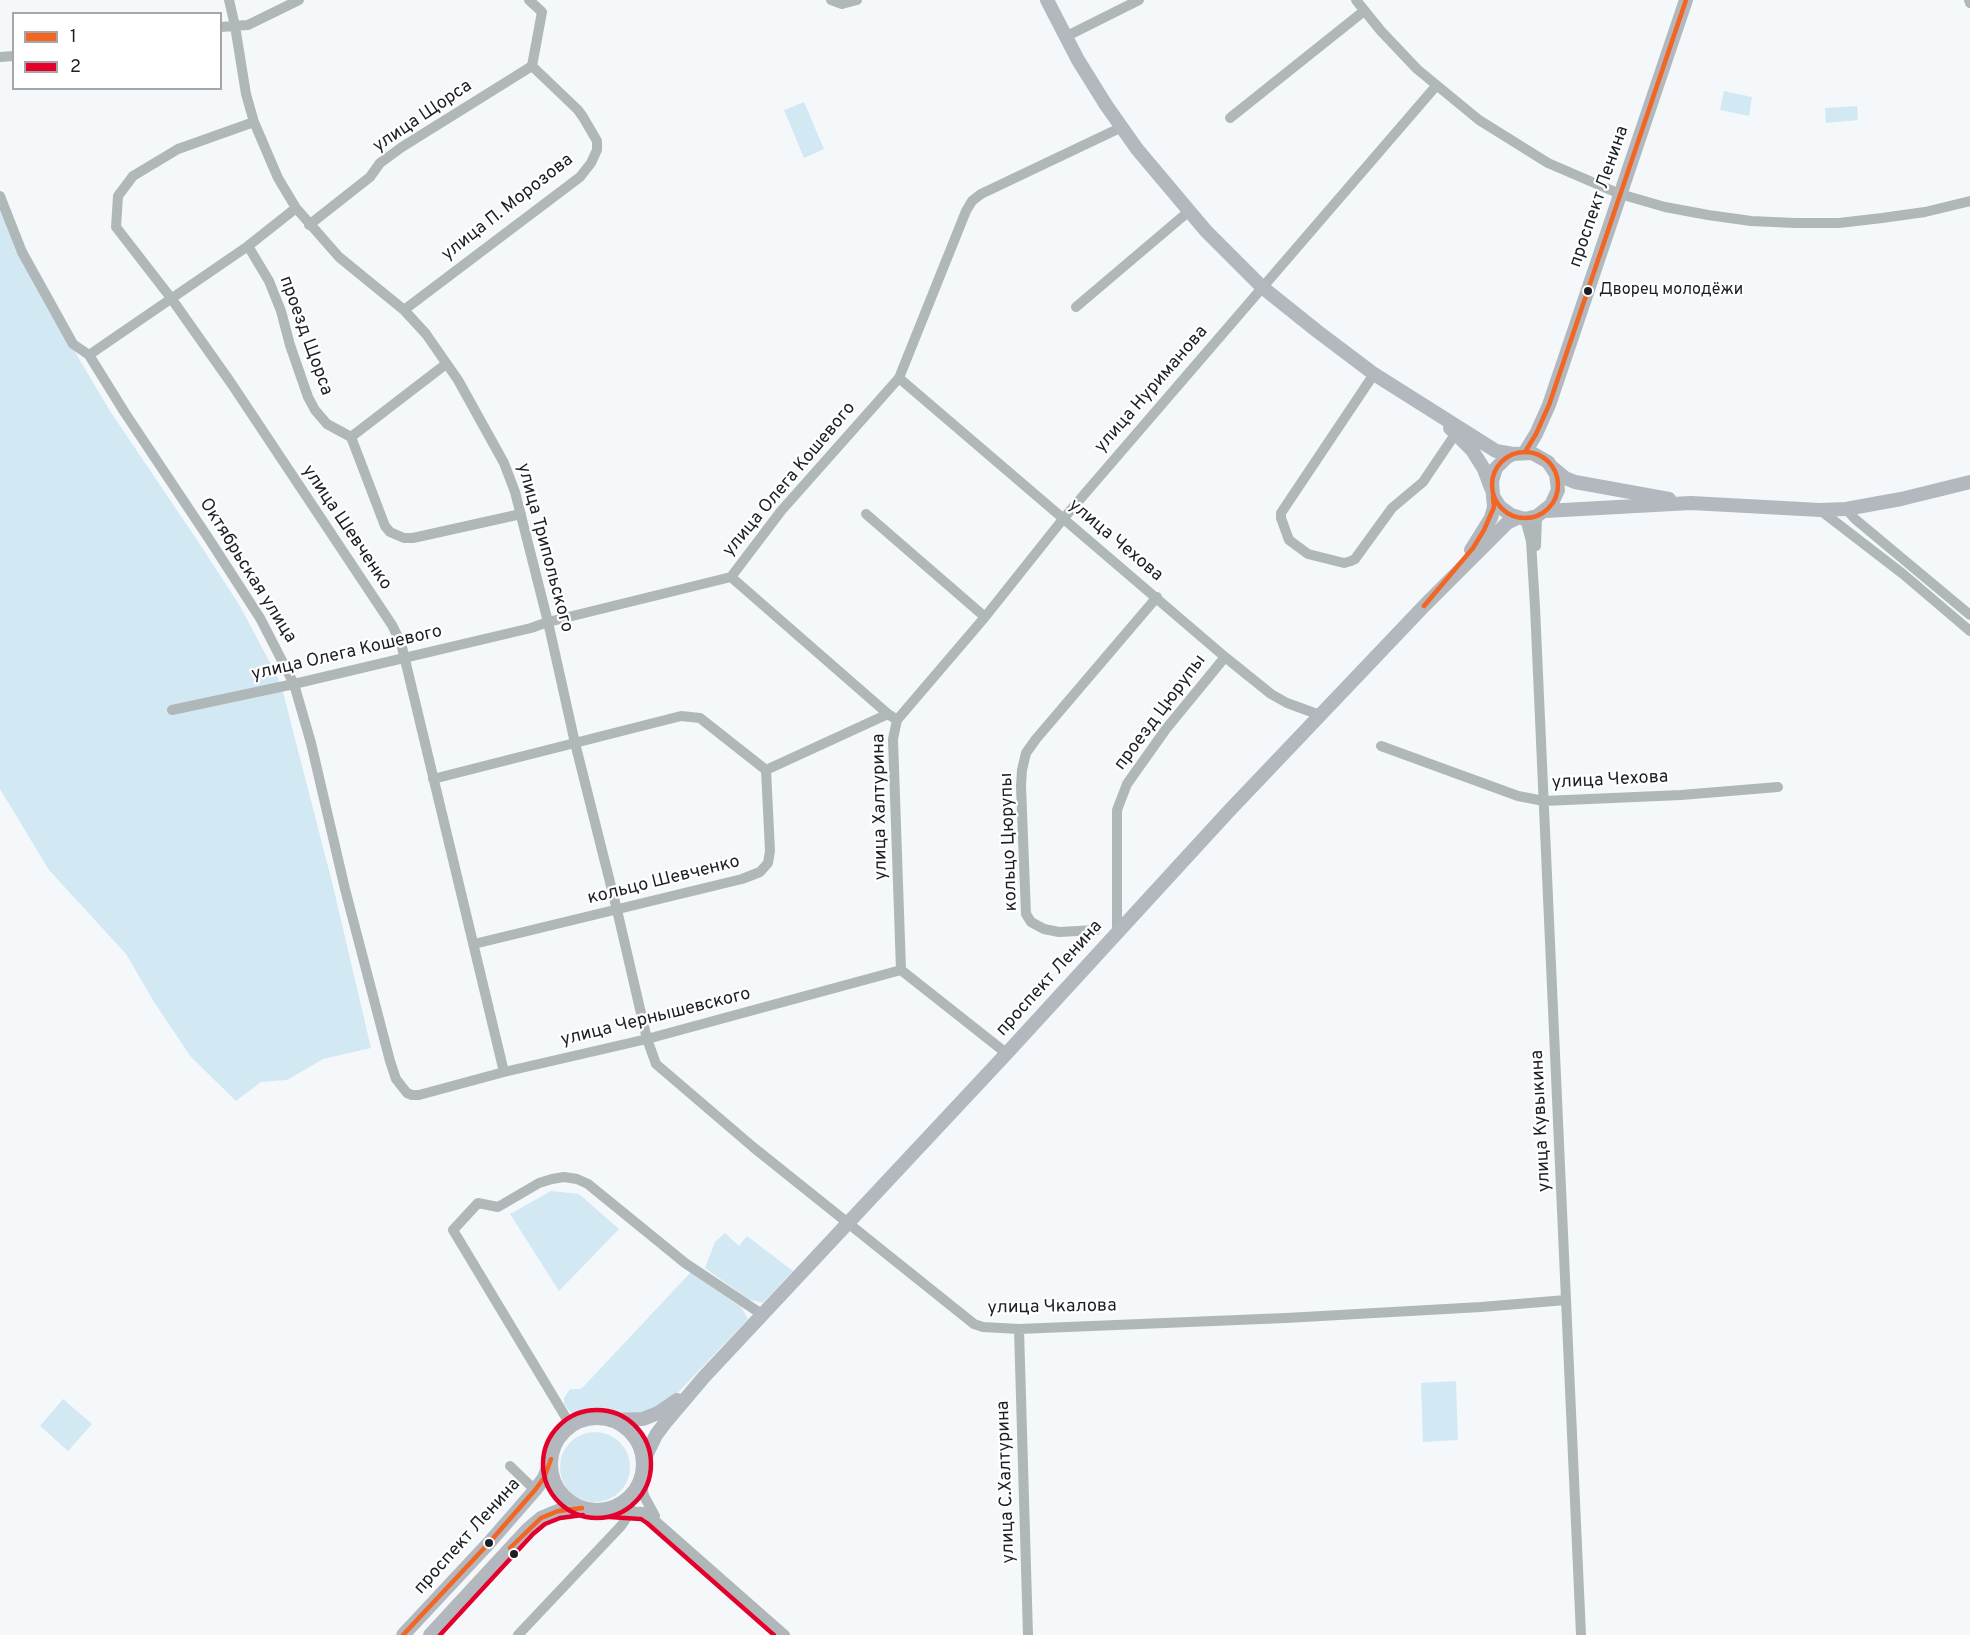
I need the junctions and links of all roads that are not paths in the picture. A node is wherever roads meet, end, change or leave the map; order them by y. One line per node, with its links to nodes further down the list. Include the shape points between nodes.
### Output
1 (229, 0): 11 (street, улица Трипольского)
2 (299, 0): 11 (street, via 248,24)
3 (529, 0): 14 (street, via 542,12)
4 (831, 0): 5 (street, via 842,4)
5 (857, 0)
6 (1047, 0): 13 (main road)
7 (1139, 0): 13 (street)
8 (1356, 0): 10 (street)
9 (1686, 0): 19 (main road, проспект Ленина)
10 (1364, 11): 15 (street); 16 (street)
11 (235, 26): 12 (street); 17 (street, улица Трипольского)
12 (222, 27)
13 (1065, 37): 18 (main road)
14 (532, 66): 24 (street, улица Щорса, via 402,147); 29 (street, улица П. Морозова, via 583,117 597,141 591,163 580,177)
15 (1436, 86): 19 (street, via 1524,149); 26 (street, улица Нуриманова)
16 (1230, 118)
17 (254, 122): 22 (street, улица Трипольского, via 278,178); 27 (street, улица Шевченко, via 178,149 133,176 118,196 116,227)
18 (1122, 127): 23 (main road); 33 (street, улица Олега Кошевого, via 972,201)
19 (1620, 194): 21 (street, via 1708,215 1795,223 1882,219); 34 (main road, проспект Ленина)
20 (0, 195): 30 (street, Октябрьская улица, via 22,252 73,344)
21 (1970, 201)
22 (296, 208): 24 (street, улица Трипольского); 25 (street)
23 (1188, 212): 26 (main road); 28 (street)
24 (309, 225): 29 (street, улица Трипольского, via 339,257)
25 (248, 246): 27 (street); 37 (street, проезд Щорса, via 269,281 315,410 327,424)
26 (1262, 287): 32 (main road); 48 (street, улица Нуриманова)
27 (171, 298): 30 (street); 56 (street, улица Шевченко, via 392,625)
28 (1076, 307)
29 (404, 310): 31 (street, улица Трипольского)
30 (89, 355): 58 (street, Октябрьская улица, via 260,618)
31 (446, 364): 37 (street); 45 (street, улица Трипольского, via 504,463)
32 (1374, 374): 35 (main road); 36 (street, via 1281,513 1289,540 1308,554 1344,563 1355,559 1392,508 1423,482)
33 (899, 378): 48 (street, улица Чехова); 49 (street, улица Олега Кошевого, via 781,512)
34 (1548, 405): 38 (main road, проспект Ленина, via 1536,434); 39 (main road, проспект Ленина, via 1543,436)
35 (1426, 406): 36 (main road); 38 (main road, via 1496,451)
36 (1456, 433): 41 (main road, via 1484,469)
37 (351, 437): 45 (street, via 385,526 397,536 413,538)
38 (1519, 453): 39 (main road); 41 (main road, via 1496,468)
39 (1548, 462): 42 (main road, via 1559,474 1575,482); 47 (main road, via 1558,490 1551,505)
40 (1970, 482): 43 (main road)
41 (1492, 492): 47 (main road, via 1500,507); 51 (main road, проспект Ленина, via 1491,518 1479,539)
42 (1692, 503): 44 (main road); 47 (main road)
43 (1846, 509): 44 (main road); 52 (street)
44 (1820, 510): 55 (street)
45 (521, 514): 54 (street, улица Трипольского)
46 (866, 514): 53 (street)
47 (1531, 516): 51 (main road, проспект Ленина, via 1507,523); 67 (street, улица Кувыкина)
48 (1063, 519): 50 (street, улица Чехова); 53 (street, улица Нуриманова)
49 (731, 577): 54 (street, улица Олега Кошевого); 61 (street, улица Халтурина)
50 (1156, 597): 57 (street, улица Чехова); 69 (street, кольцо Цюрупы, via 1036,739 1026,753 1022,770 1026,914 1044,929)
51 (1424, 606): 60 (main road, проспект Ленина)
52 (1970, 615)
53 (985, 616): 61 (street, улица Нуриманова)
54 (548, 622): 56 (street, улица Олега Кошевого); 62 (street, улица Трипольского)
55 (1970, 631)
56 (405, 657): 58 (street, улица Олега Кошевого); 65 (street, улица Шевченко)
57 (1225, 657): 60 (street, улица Чехова, via 1280,700); 70 (street, проезд Цюрупы, via 1127,784 1117,810)
58 (294, 684): 59 (street, улица Олега Кошевого); 76 (street, Октябрьская улица, via 390,1061 400,1086)
59 (172, 710)
60 (1320, 715): 70 (main road, проспект Ленина)
61 (893, 717): 64 (street); 72 (street, улица Халтурина)
62 (575, 743): 64 (street, via 681,716 700,718); 65 (street); 68 (street, улица Трипольского)
63 (1381, 746): 67 (street, улица Чехова, via 1518,796)
64 (766, 770): 68 (street, кольцо Шевченко, via 770,851 768,863 760,872)
65 (433, 780): 71 (street, улица Шевченко)
66 (1778, 787): 67 (street, улица Чехова)
67 (1544, 801): 78 (street, улица Кувыкина)
68 (617, 910): 71 (street, кольцо Шевченко); 73 (street, улица Трипольского)
69 (1096, 930)
70 (1117, 932): 77 (main road, проспект Ленина)
71 (474, 944): 75 (street, улица Шевченко)
72 (901, 969): 73 (street, улица Чернышевского); 74 (street)
73 (647, 1039): 75 (street, улица Чернышевского); 77 (street, улица Чкалова, via 656,1064)
74 (1001, 1049)
75 (504, 1072): 76 (street, улица Чернышевского)
76 (419, 1095)
77 (848, 1222): 79 (main road, проспект Ленина); 80 (street, улица Чкалова, via 974,1324)
78 (1566, 1300): 80 (street, улица Чкалова); 98 (street, улица Кувыкина)
79 (763, 1315): 81 (main road, проспект Ленина); 83 (street, via 685,1263 577,1179 564,1177 539,1183 498,1207 478,1203 453,1230)
80 (1019, 1329): 97 (street, улица С.Халтурина)
81 (704, 1377): 82 (main road, проспект Ленина, via 658,1413 643,1419); 85 (main road, проспект Ленина, via 664,1422)
82 (609, 1420): 83 (main road, via 590,1419); 85 (main road, via 633,1435)
83 (572, 1426): 84 (main road, via 558,1440)
84 (551, 1459): 88 (main road, проспект Ленина); 89 (main road, via 553,1478 562,1494)
85 (644, 1462): 87 (main road)
86 (510, 1466): 88 (street)
87 (641, 1480): 90 (main road, via 629,1497); 92 (street, via 648,1505)
88 (535, 1490): 93 (main road, проспект Ленина)
89 (582, 1508): 90 (main road); 94 (main road, проспект Ленина, via 541,1518)
90 (609, 1510): 91 (street)
91 (632, 1510): 92 (street, via 643,1512); 95 (street)
92 (668, 1530): 96 (street)
93 (403, 1635)
94 (430, 1635)
95 (518, 1635)
96 (785, 1635)
97 (1028, 1635)
98 (1581, 1635)

